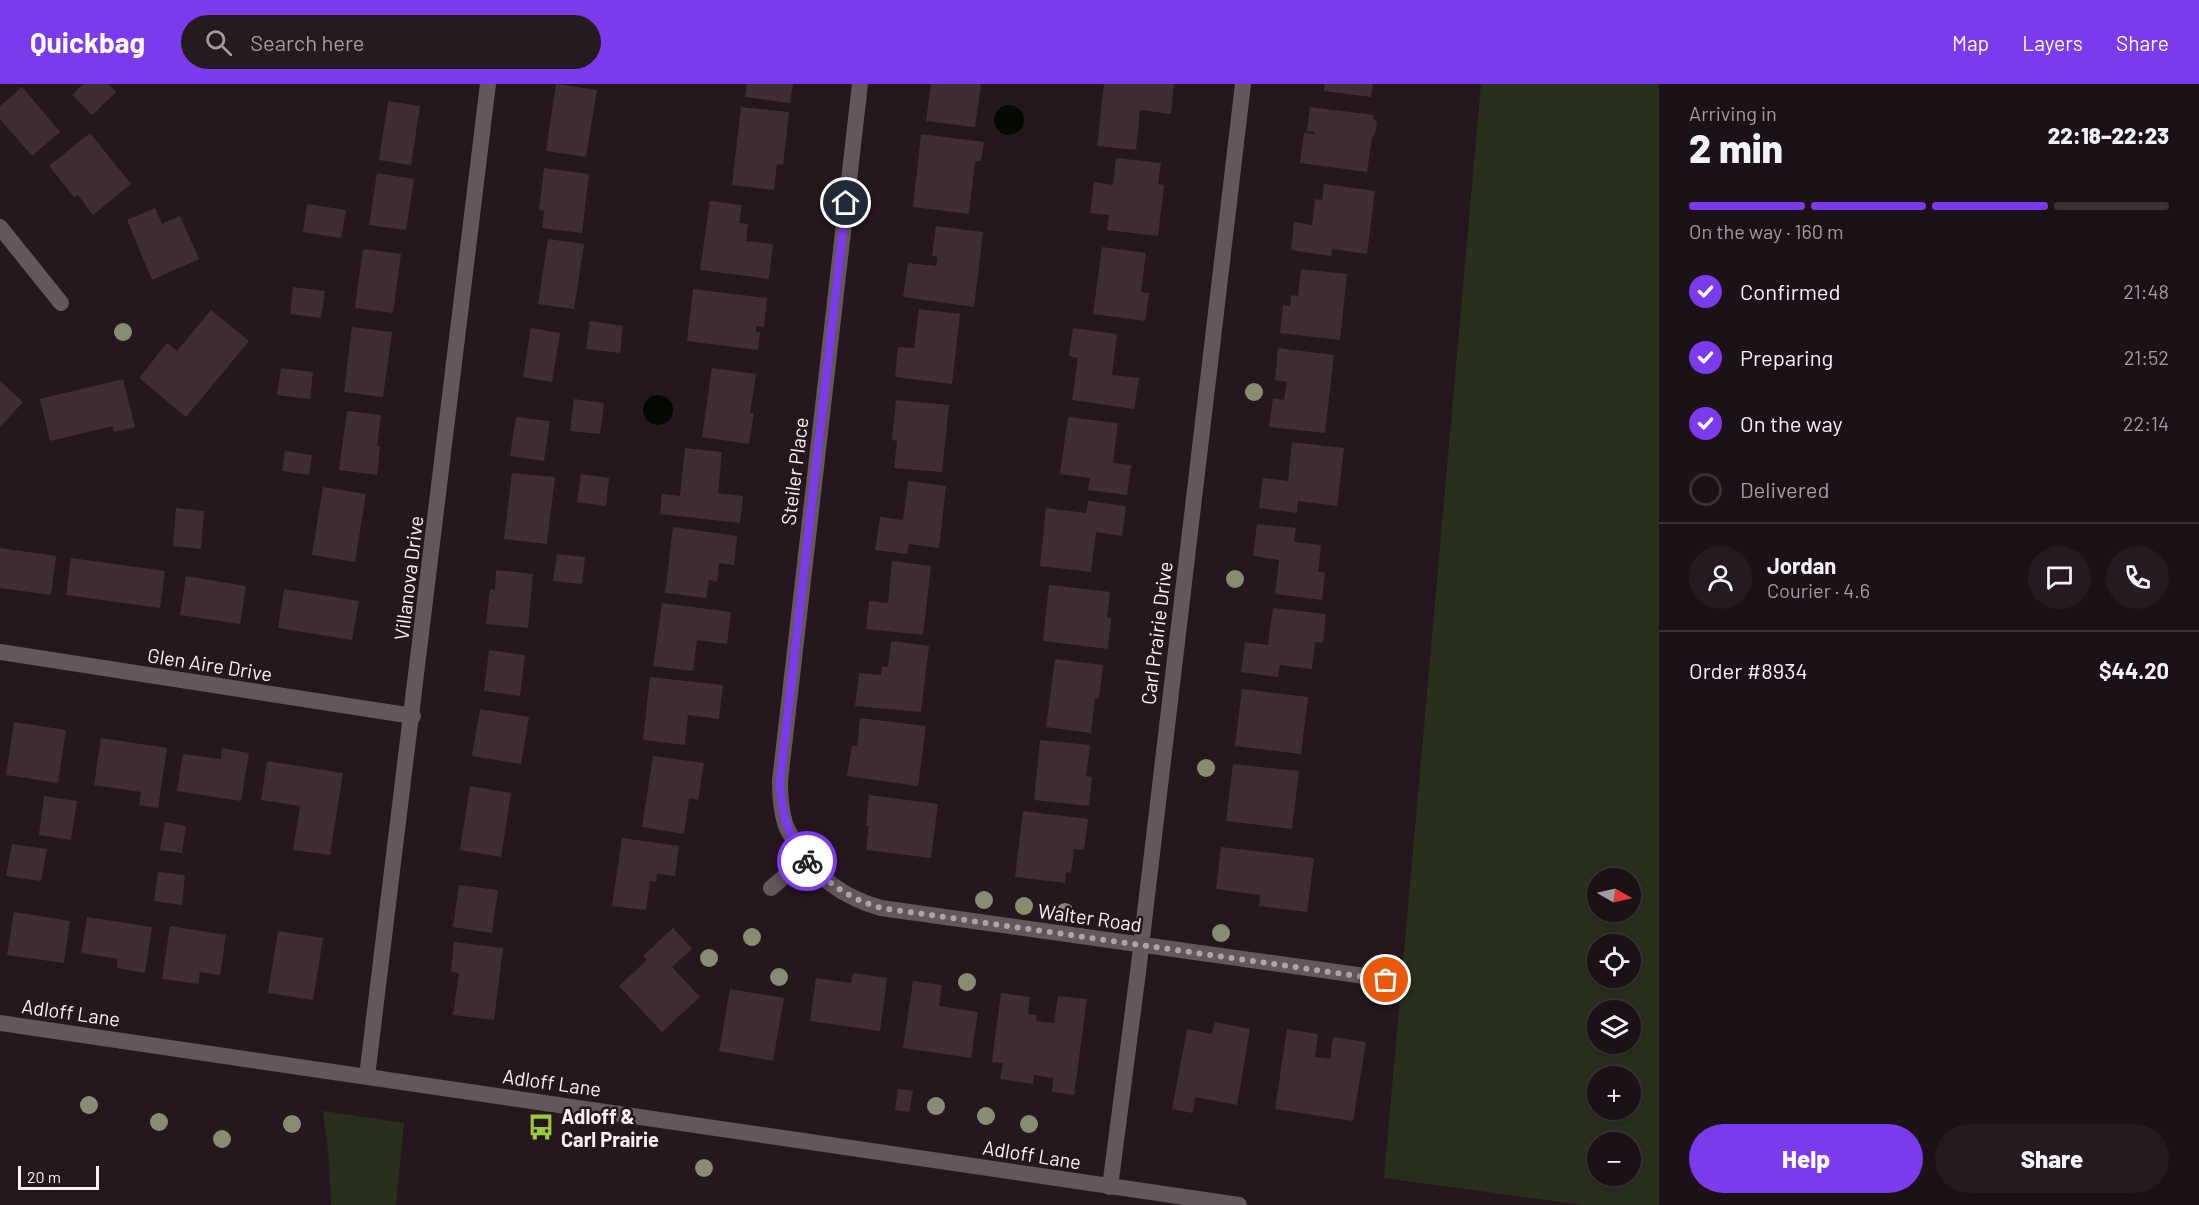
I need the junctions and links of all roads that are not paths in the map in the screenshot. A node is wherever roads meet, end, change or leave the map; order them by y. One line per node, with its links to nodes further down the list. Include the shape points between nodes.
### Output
1 (488, 84): 7 (street, Villanova Drive)
2 (860, 84): 8 (street, Steiler Place, via 780,781 786,826)
3 (1243, 84): 10 (street, Carl Prairie Drive)
4 (0, 227): 5 (street)
5 (61, 303)
6 (0, 652): 7 (street, Glen Aire Drive)
7 (413, 716): 13 (street, Villanova Drive)
8 (805, 859): 9 (street); 10 (street, Walter Road, via 842,892 881,908)
9 (771, 888)
10 (1140, 945): 11 (street, Walter Road); 14 (street, Carl Prairie Drive)
11 (1386, 980)
12 (0, 1023): 13 (street, Adloff Lane)
13 (367, 1076): 14 (street, Adloff Lane)
14 (1110, 1187): 15 (street, Adloff Lane)
15 (1239, 1205)

